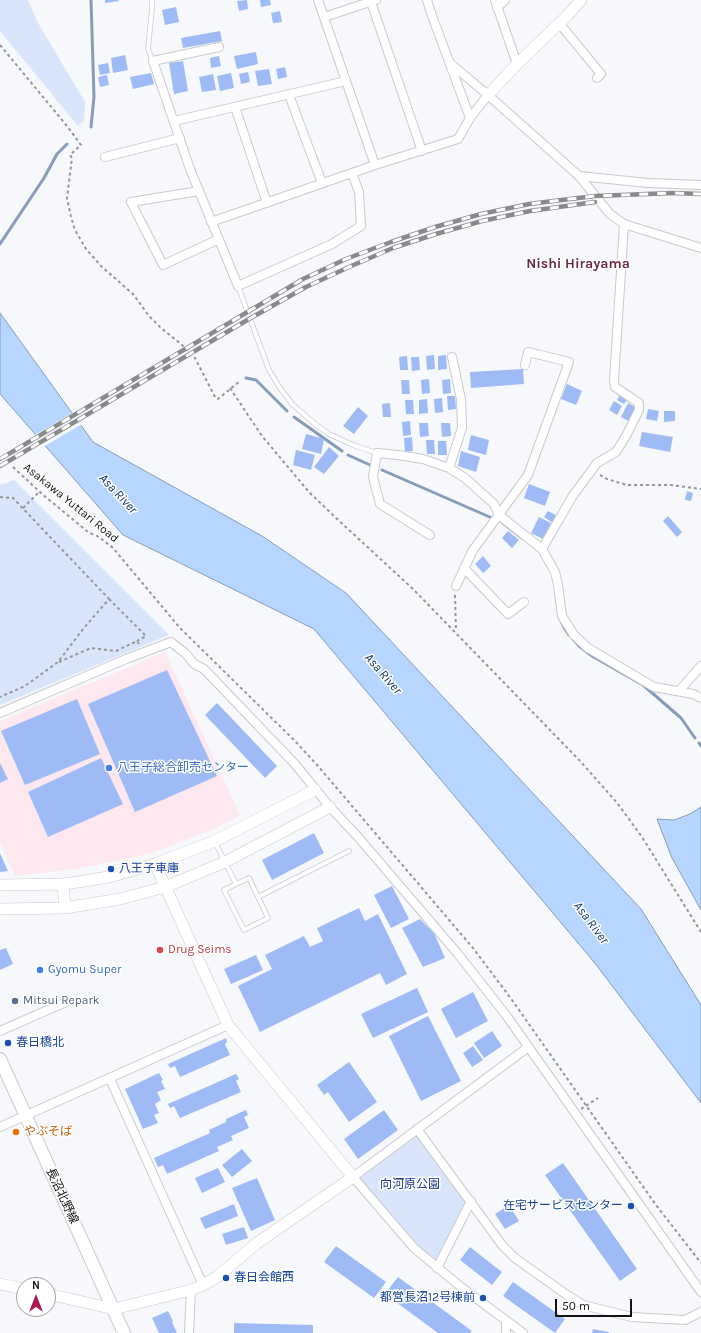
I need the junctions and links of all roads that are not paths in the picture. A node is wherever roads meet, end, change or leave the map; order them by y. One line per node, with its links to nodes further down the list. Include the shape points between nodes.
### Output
1 (152, 0): 11 (lane, via 148,49)
2 (318, 0): 8 (street)
3 (427, 0): 12 (street)
4 (505, 0): 7 (street)
5 (581, 0): 9 (street)
6 (373, 1): 8 (street); 22 (street)
7 (496, 4): 13 (street)
8 (324, 17): 15 (street)
9 (559, 24): 13 (street); 14 (street, via 601,74)
10 (219, 47): 11 (street)
11 (153, 61): 20 (street)
12 (450, 64): 16 (street); 19 (street)
13 (517, 64): 16 (street)
14 (597, 78)
15 (346, 81): 17 (street); 24 (street)
16 (488, 94): 19 (street); 26 (street)
17 (289, 95): 18 (street); 27 (street)
18 (235, 107): 20 (street); 30 (street)
19 (470, 118): 22 (street, via 458,139)
20 (174, 121): 21 (street)
21 (180, 138): 23 (street); 29 (street)
22 (422, 151): 24 (street)
23 (105, 157)
24 (375, 165): 25 (street)
25 (352, 173): 27 (street); 35 (street, via 359,192 361,226 332,244)
26 (579, 176): 28 (street); 32 (street, via 610,214)
27 (322, 183): 30 (street)
28 (701, 185)
29 (199, 192): 31 (street); 33 (street, via 131,202 163,265)
30 (267, 203): 31 (street)
31 (212, 222): 33 (street)
32 (624, 224): 34 (street); 42 (street, via 614,381 615,387 640,403 639,410 616,452 597,463 591,470)
33 (219, 239): 35 (street)
34 (701, 248)
35 (238, 286): 38 (lane, via 269,370 292,404 329,434)
36 (452, 357): 39 (street, via 461,399 462,428)
37 (525, 365): 40 (street, via 528,352 569,362 528,475)
38 (377, 453): 39 (street, via 398,454); 41 (street, via 373,477 380,504)
39 (449, 468): 40 (street, via 484,494 494,504)
40 (499, 515): 42 (street); 43 (street, via 473,550)
41 (430, 535)
42 (542, 549): 47 (street, via 555,572 562,616 574,635 588,648 654,687)
43 (464, 568): 44 (street); 45 (street, via 508,614)
44 (456, 586)
45 (524, 602)
46 (701, 666): 47 (street)
47 (679, 692): 48 (street)
48 (701, 698)
49 (0, 713): 50 (street, via 171,642 194,664 204,669 294,763)
50 (315, 790): 51 (street); 52 (street)
51 (330, 808): 54 (street); 66 (street, via 458,954 506,1015)
52 (214, 841): 54 (lane); 55 (street)
53 (349, 851): 60 (lane)
54 (225, 862): 57 (lane); 59 (street)
55 (155, 864): 56 (street, via 113,876); 59 (street)
56 (63, 884): 58 (street); 61 (street)
57 (236, 884): 60 (lane, via 249,878); 60 (lane, via 224,890 244,930 268,918)
58 (0, 885)
59 (165, 887): 61 (street, via 120,899); 64 (street)
60 (258, 897)
61 (65, 908): 62 (street)
62 (0, 909)
63 (66, 1002): 65 (street)
64 (228, 1025): 68 (street); 72 (street)
65 (0, 1031)
66 (527, 1048): 71 (street); 79 (street)
67 (0, 1059): 69 (main road, 長沼北野線)
68 (110, 1079): 69 (street); 76 (street)
69 (26, 1116): 70 (street); 81 (main road, 長沼北野線)
70 (0, 1127)
71 (417, 1129): 72 (street); 73 (street)
72 (353, 1177): 74 (street, via 414,1248); 76 (street, via 257,1243 217,1277)
73 (471, 1201): 74 (street); 82 (street, via 502,1245 583,1305 632,1317 685,1320)
74 (437, 1268): 83 (street)
75 (0, 1284): 77 (street)
76 (203, 1285): 78 (street)
77 (16, 1287)
78 (191, 1290): 81 (street); 85 (street)
79 (701, 1292)
80 (56, 1296): 81 (street)
81 (114, 1309): 84 (main road, 長沼北野線)
82 (701, 1312)
83 (506, 1320): 86 (street); 87 (street)
84 (124, 1333)
85 (189, 1333)
86 (506, 1333)
87 (523, 1333)

